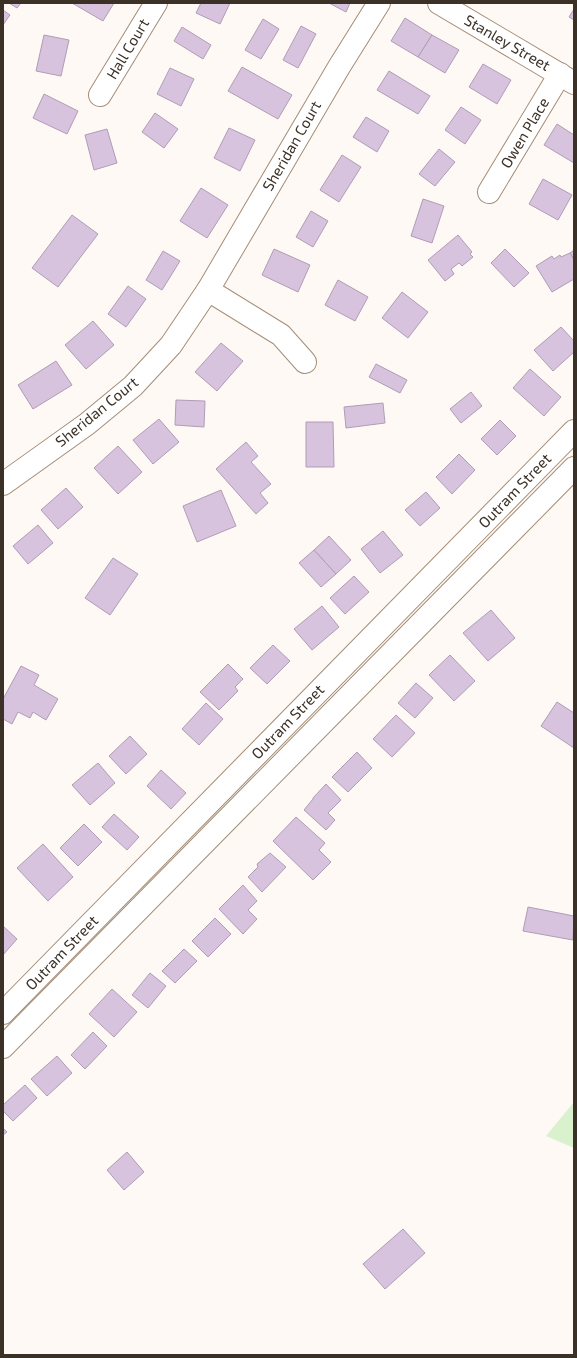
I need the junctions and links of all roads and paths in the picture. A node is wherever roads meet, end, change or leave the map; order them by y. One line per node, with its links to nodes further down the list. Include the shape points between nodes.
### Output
1 (156, 3): 5 (street, Hall Court)
2 (378, 3): 7 (street, Sheridan Court)
3 (439, 3): 4 (street, Stanley Street)
4 (567, 79): 6 (street, Owen Place)
5 (100, 95)
6 (490, 192)
7 (208, 290): 8 (street, via 281,334); 11 (street, Sheridan Court, via 171,345 133,386 87,424)
8 (305, 362)
9 (574, 431): 12 (street, Outram Street)
10 (574, 468): 13 (street, Outram Street)
11 (3, 484)
12 (3, 1013)
13 (3, 1047)

